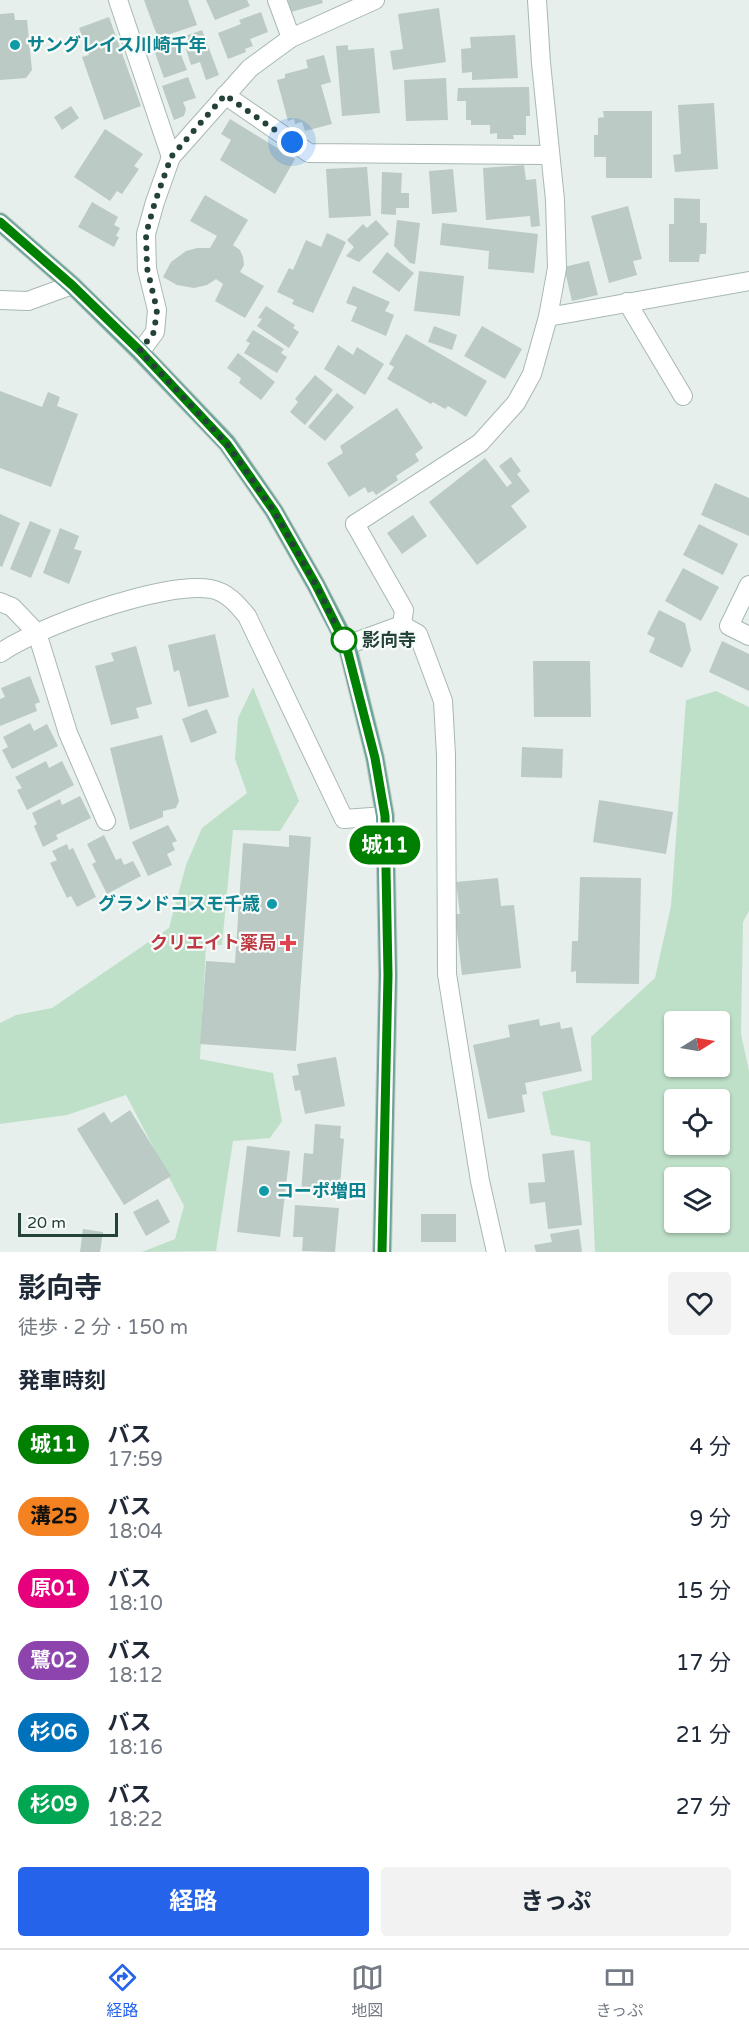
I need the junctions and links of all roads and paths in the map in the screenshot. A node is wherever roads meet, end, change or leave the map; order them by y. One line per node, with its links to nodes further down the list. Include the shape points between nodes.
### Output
1 (118, 0): 8 (street)
2 (277, 0): 5 (street)
3 (375, 0): 5 (street)
4 (537, 0): 7 (street)
5 (291, 38): 6 (street, via 250,68)
6 (225, 95): 7 (street, via 309,153); 8 (street)
7 (550, 155): 14 (street, via 557,268)
8 (171, 157): 15 (street, via 146,234 147,268 157,310 154,332)
9 (0, 222): 11 (main road)
10 (749, 280): 13 (street)
11 (72, 285): 12 (street, via 28,301); 15 (main road)
12 (0, 300)
13 (627, 302): 14 (street); 16 (street)
14 (548, 317): 19 (street, via 532,374 516,403 480,443 355,524 404,610)
15 (140, 351): 22 (main road, via 227,444 274,511)
16 (683, 396)
17 (749, 585): 21 (street, via 729,626)
18 (0, 602): 20 (street, via 12,607)
19 (402, 625): 22 (street); 27 (street, via 418,634 443,701 447,974 480,1181)
20 (37, 633): 23 (street); 24 (street, via 136,598 177,589 211,589 232,598 247,615 344,819); 25 (street, via 68,733)
21 (749, 636)
22 (346, 645): 24 (main road, via 375,758)
23 (0, 653)
24 (385, 816): 26 (main road, via 388,975)
25 (106, 821)
26 (382, 1252)
27 (496, 1252)

